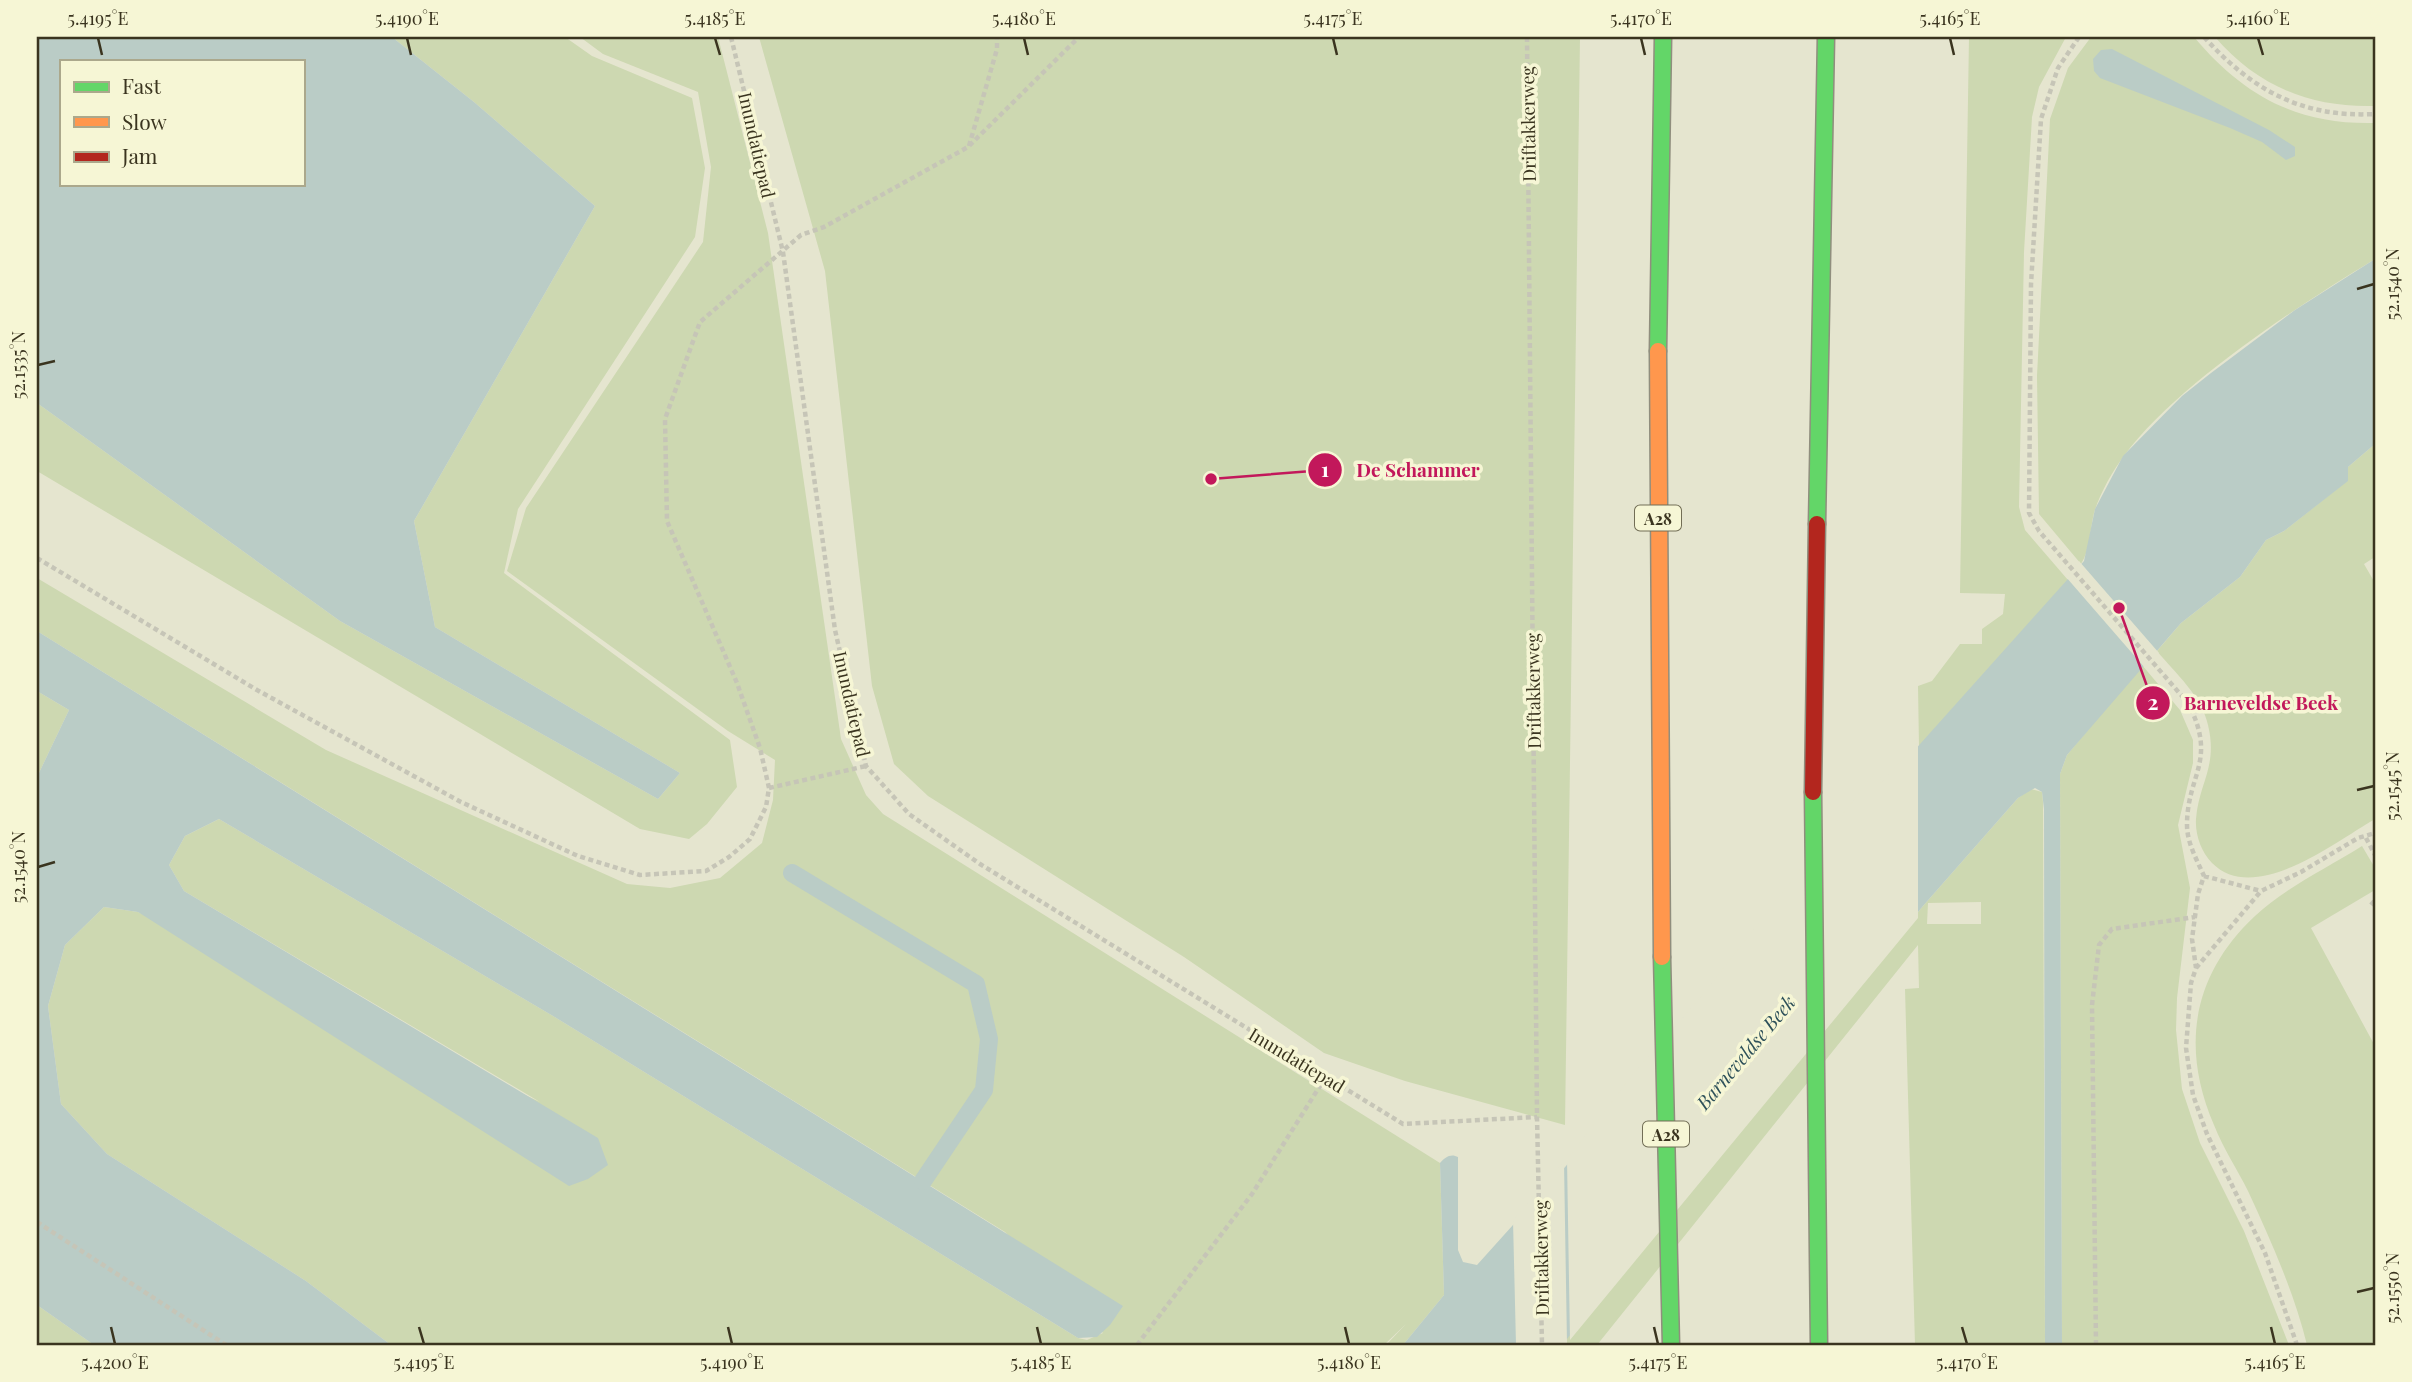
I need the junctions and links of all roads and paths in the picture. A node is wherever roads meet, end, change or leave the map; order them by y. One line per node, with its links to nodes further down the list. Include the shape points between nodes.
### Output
1 (731, 37): 11 (path, Inundatiepad)
2 (997, 37): 10 (path)
3 (1079, 37): 10 (path)
4 (1527, 37): 23 (path, Driftakkerweg)
5 (1663, 37): 28 (highway, A28, via 1657,388 1662,1000)
6 (1826, 37): 29 (highway, via 1812,821)
7 (2079, 37): 18 (path, via 2058,68 2041,118 2028,380 2028,504 2039,531 2192,712 2202,763 2187,827)
8 (2204, 37): 9 (path, via 2234,67 2279,98 2326,112)
9 (2375, 114)
10 (968, 147): 11 (path, via 802,235)
11 (783, 252): 13 (path, Inundatiepad, via 835,630); 14 (path, via 700,322 665,419 667,521 737,683)
12 (37, 558): 14 (path, via 257,690 461,802 578,856 640,875 706,871 750,839 766,807)
13 (866, 766): 14 (path); 22 (path, Inundatiepad, via 909,814 980,864)
14 (769, 788)
15 (2375, 833): 16 (path)
16 (2367, 838): 17 (path); 19 (path, via 2358,838)
17 (2375, 855)
18 (2204, 876): 19 (path); 20 (path)
19 (2261, 891): 21 (path)
20 (2195, 917): 21 (path); 30 (path, via 2112,929 2099,945 2092,1005)
21 (2196, 968): 31 (path, via 2186,1048 2193,1095 2265,1253)
22 (1325, 1078): 23 (path, Inundatiepad, via 1403,1124); 26 (path, via 1252,1194)
23 (1537, 1117): 27 (path, Driftakkerweg)
24 (37, 1222): 25 (path)
25 (226, 1345)
26 (1137, 1345)
27 (1542, 1345)
28 (1671, 1345)
29 (1819, 1345)
30 (2096, 1345)
31 (2297, 1345)

